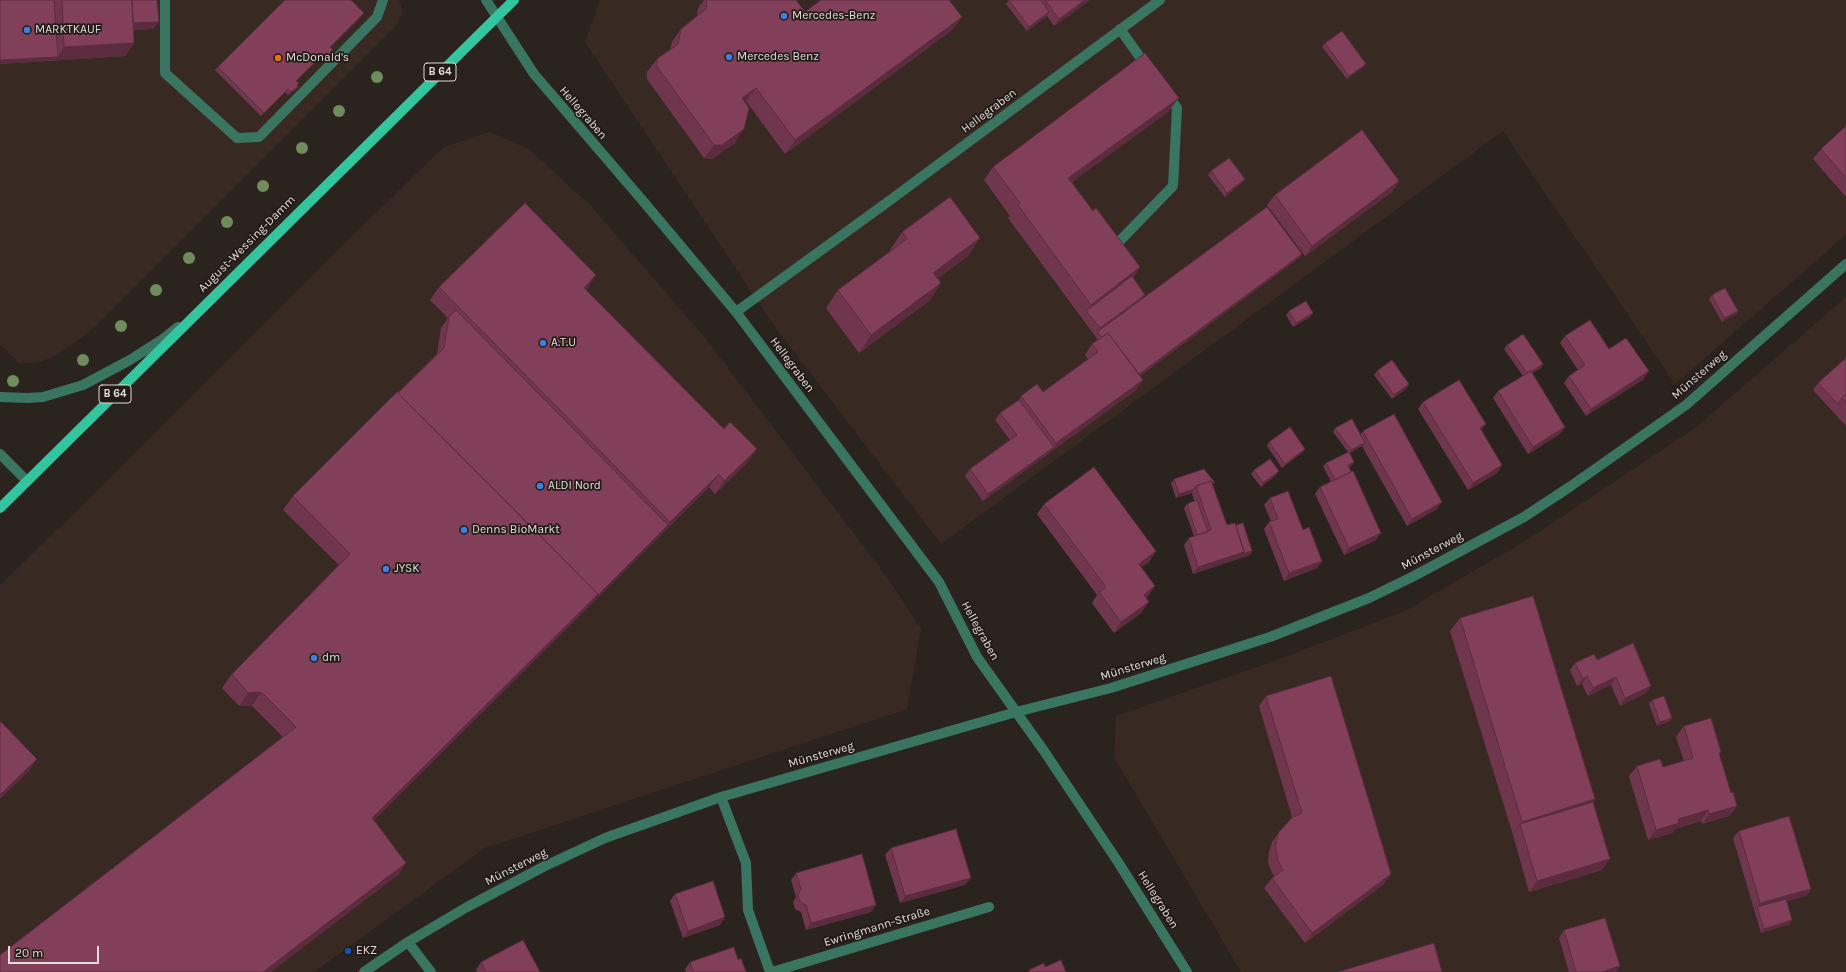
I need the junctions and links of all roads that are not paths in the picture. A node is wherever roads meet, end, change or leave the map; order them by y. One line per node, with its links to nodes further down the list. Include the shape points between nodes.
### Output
1 (165, 0): 2 (street, via 166,73 237,138 259,137 377,17)
2 (383, 0)
3 (486, 0): 6 (street, Hellegraben)
4 (514, 0): 6 (main road, August-Wessing-Damm / B 64)
5 (1160, 0): 7 (street, Hellegraben)
6 (497, 16): 10 (main road, August-Wessing-Damm / B 64); 11 (street, Hellegraben, via 534,74 555,101)
7 (1120, 29): 8 (street, via 1177,108 1173,186); 11 (street, Hellegraben)
8 (1112, 248)
9 (1846, 264): 16 (street, Münsterweg, via 1686,405 1524,517 1369,598 1270,637 1111,688)
10 (203, 307): 12 (street, via 163,339 83,385 43,397); 14 (main road, August-Wessing-Damm / B 64)
11 (736, 312): 16 (street, Hellegraben, via 939,582 977,657)
12 (0, 397)
13 (0, 454): 14 (street)
14 (27, 481): 15 (main road, August-Wessing-Damm / B 64)
15 (0, 508)
16 (1016, 712): 17 (street, Münsterweg); 23 (street, Hellegraben, via 1118,862)
17 (721, 798): 19 (street, Münsterweg, via 605,838 536,870); 22 (street, Ewringmann-Straße, via 746,863 748,910)
18 (990, 907): 22 (street, Ewringmann-Straße)
19 (408, 942): 20 (street, Münsterweg); 21 (street)
20 (364, 972)
21 (431, 972)
22 (771, 972)
23 (1187, 972)

